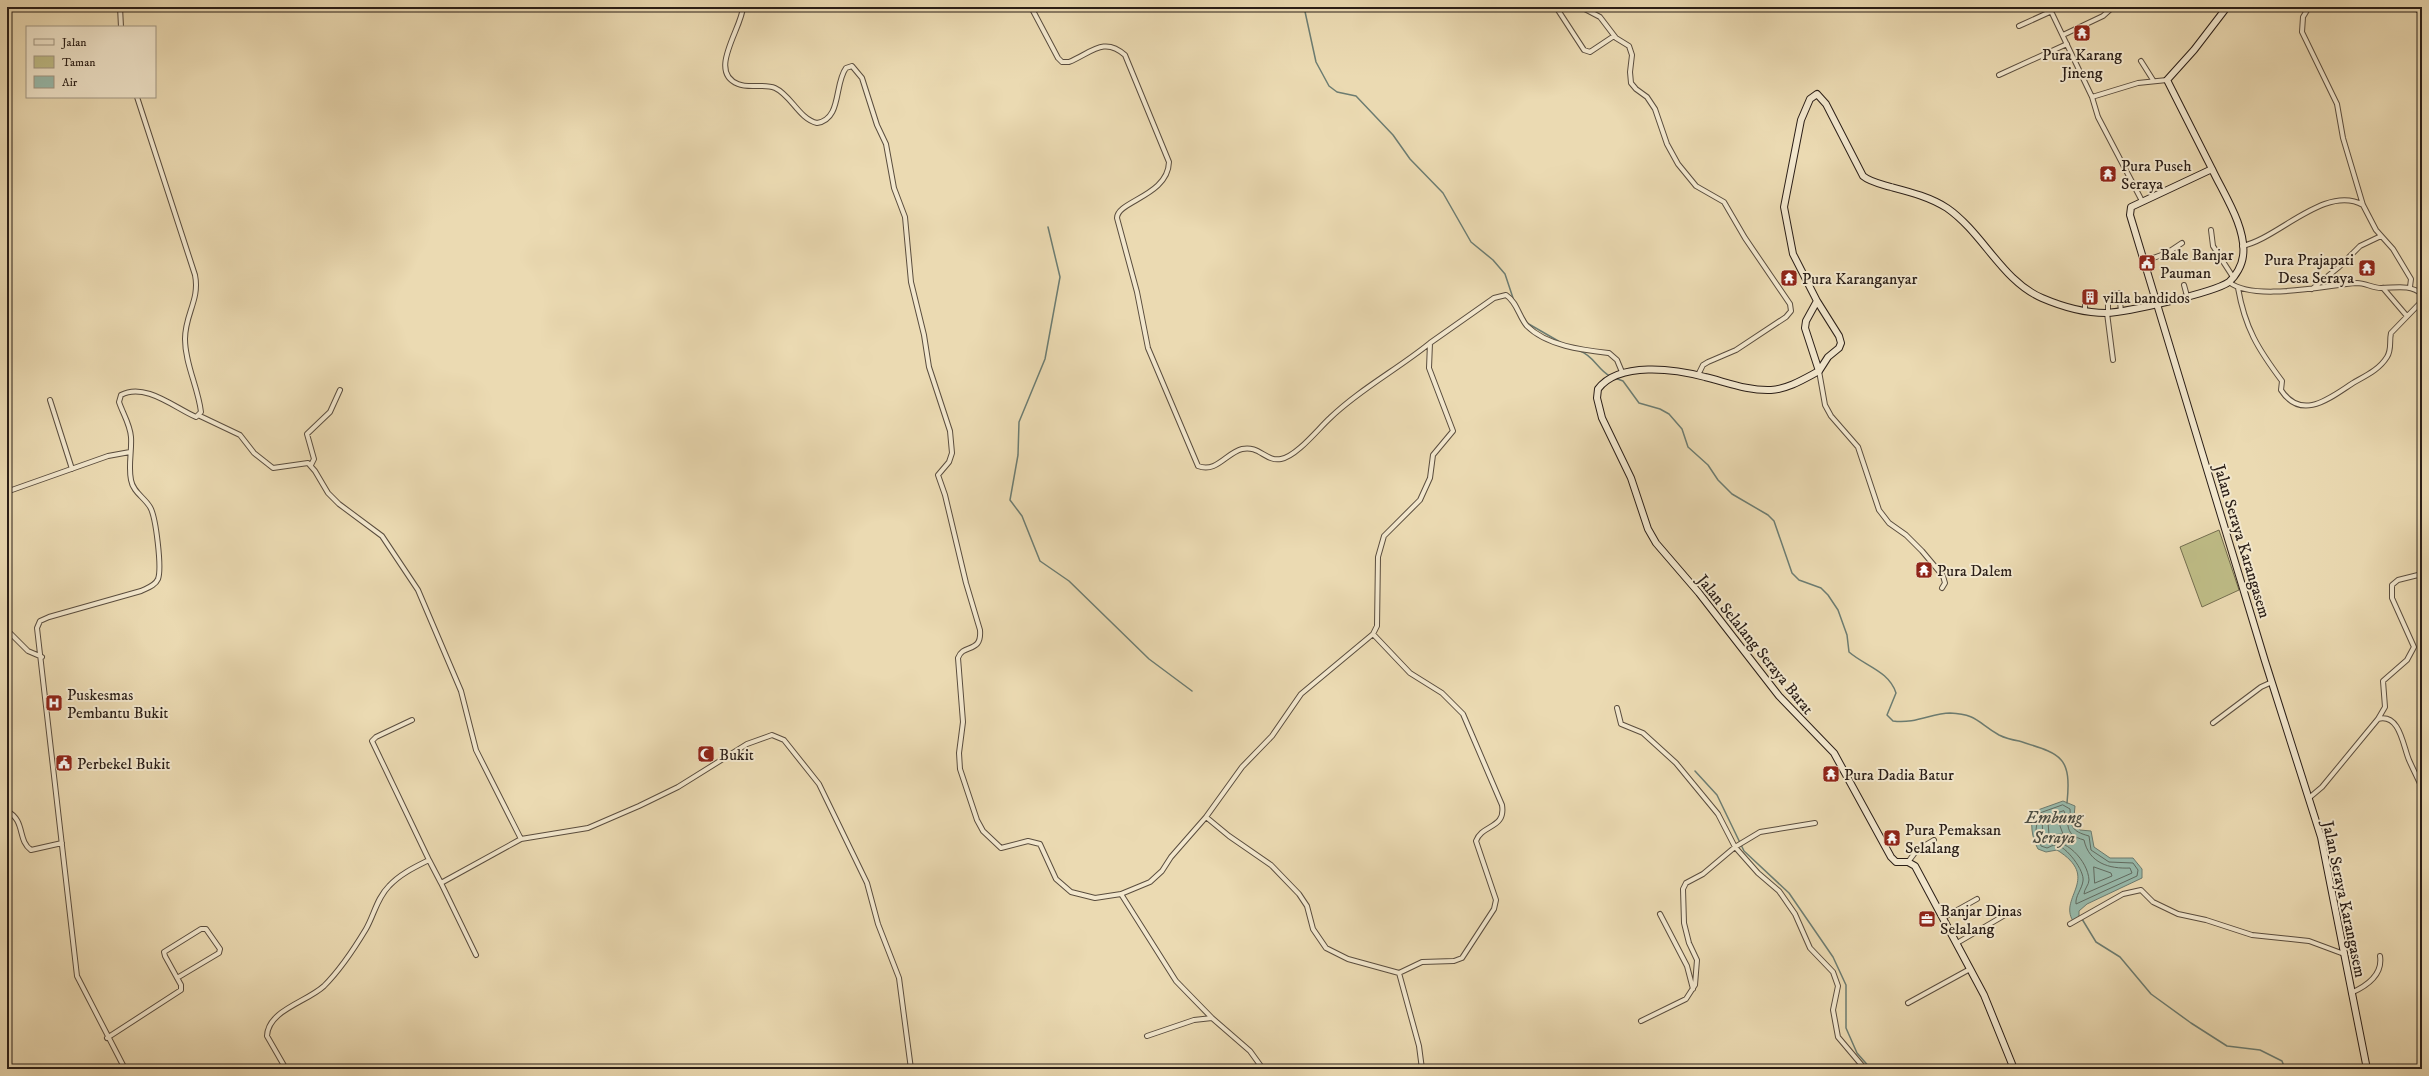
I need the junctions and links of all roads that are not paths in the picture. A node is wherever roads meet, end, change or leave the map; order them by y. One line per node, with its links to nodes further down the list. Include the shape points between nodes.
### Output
1 (120, 7): 13 (street)
2 (742, 7): 82 (street, via 742,15 725,62 727,74 732,82 748,87 774,88 817,123 826,120 834,110 841,76 846,68 852,66 862,78 886,144 894,188 905,217 911,282 929,367 950,431 952,453 949,462 938,475 980,630 977,644 960,653 958,658 963,722 959,753 960,769 977,820 983,831 1001,848 1028,841 1040,844 1056,879 1071,892 1095,898)
3 (1031, 7): 48 (street, via 1062,62 1069,62 1108,45 1116,47 1125,55 1169,162 1168,171 1160,183 1146,195 1120,210 1117,218 1137,292 1148,348 1198,466 1206,469 1240,450 1253,448 1270,458 1280,459 1292,455 1341,407 1412,359)
4 (1556, 7): 16 (street, via 1584,50 1590,52)
5 (1581, 7): 16 (street, via 1600,17)
6 (2049, 7): 11 (street)
7 (2113, 7): 15 (street, via 2103,16)
8 (2227, 7): 21 (street)
9 (2309, 7): 26 (street, via 2303,17 2302,32 2337,104 2343,138)
10 (2414, 7): 12 (street)
11 (2052, 12): 14 (street); 15 (street)
12 (2422, 13)
13 (121, 26)
14 (2019, 26)
15 (2064, 35): 17 (street)
16 (1614, 36): 52 (street, via 1631,49 1631,83 1647,97 1654,109 1667,144 1678,164 1696,186 1724,202 1790,304 1791,311 1786,318 1736,350 1703,365)
17 (2067, 44): 19 (street); 22 (street)
18 (2141, 61): 20 (street)
19 (1999, 75)
20 (2153, 80): 21 (street); 22 (street)
21 (2167, 80): 24 (street)
22 (2092, 97): 25 (street, via 2098,117)
23 (137, 98): 55 (street, via 197,283 196,300 188,318 185,338)
24 (2212, 169): 25 (street, via 2158,196); 30 (street, via 2238,221)
25 (2142, 201): 31 (street, Jalan Seraya Karangasem, via 2134,204 2130,210)
26 (2363, 205): 28 (street); 30 (street, via 2349,200 2334,202 2294,219 2262,239)
27 (2211, 230): 32 (street, via 2213,246)
28 (2381, 236): 34 (street, via 2393,249 2411,279); 37 (street, via 2360,246 2339,268)
29 (2182, 243): 31 (street, via 2158,258)
30 (2242, 246): 32 (street, via 2242,260)
31 (2145, 261): 44 (street, Jalan Seraya Karangasem)
32 (2231, 279): 35 (street); 40 (street, via 2215,289)
33 (2184, 285): 40 (street)
34 (2410, 287): 36 (street); 39 (street)
35 (2238, 288): 37 (street, via 2291,291); 47 (street, via 2258,349 2282,381 2281,390 2292,402 2300,404 2323,403 2377,369 2390,351 2391,333)
36 (2383, 288): 37 (street, via 2361,283); 47 (street)
37 (2312, 289)
38 (2113, 294): 45 (street, via 2119,293)
39 (2422, 294)
40 (2187, 296): 44 (street)
41 (1817, 301): 46 (street, via 1792,254 1784,207 1801,120 1810,99 1817,94 1826,104 1862,176 1939,203 1967,225 2018,284 2042,298 2068,308 2085,308); 50 (street, via 1805,328); 50 (street, via 1841,343)
42 (2422, 301): 47 (street)
43 (2108, 303): 46 (street)
44 (2156, 304): 45 (street); 65 (street, Jalan Seraya Karangasem)
45 (2121, 311): 46 (street)
46 (2108, 313): 49 (street)
47 (2406, 315)
48 (1430, 343): 51 (street, via 1494,298 1506,295 1511,298 1526,324 1535,332 1549,340 1609,354 1617,360); 63 (street, via 1429,368 1453,431 1434,455 1430,478 1420,500 1384,536 1378,564 1377,626)
49 (2113, 360)
50 (1819, 371): 52 (street, via 1792,385 1772,390 1752,389); 61 (street, via 1825,405 1831,416 1858,447 1878,510 1889,523 1916,545 1943,576 1945,583)
51 (1622, 372): 52 (street, via 1640,370); 80 (street, Jalan Selalang Seraya Barat, via 1600,385 1597,393 1598,404 1656,543 1699,593 1779,696 1834,753 1891,857 1896,862)
52 (1698, 375)
53 (340, 390): 57 (street, via 330,412 307,434 314,459)
54 (50, 400): 58 (street)
55 (200, 416): 56 (street, via 196,417 150,395 139,392 125,393 119,402 129,426); 57 (street, via 240,435 254,453 274,468 304,463)
56 (130, 452): 58 (street, via 108,456); 64 (street, via 130,479 150,506 154,518 160,570 158,580 141,591 42,619 37,628)
57 (310, 465): 75 (street, via 328,493 339,504 382,536 418,590 461,691 476,750)
58 (72, 469): 59 (street)
59 (9, 491)
60 (2422, 574): 67 (street, via 2398,580 2392,585 2392,598 2414,647 2407,660 2382,681 2385,707)
61 (1942, 588)
62 (7, 630): 64 (street, via 28,651)
63 (1373, 634): 73 (street, via 1301,694 1272,736 1242,767); 93 (street, via 1393,658 1442,693 1463,714 1502,805 1503,813 1501,819 1476,841 1496,900 1494,909 1468,952 1458,960 1422,962)
64 (42, 657): 77 (street)
65 (2272, 682): 69 (street, via 2261,687); 71 (street, Jalan Seraya Karangasem)
66 (1617, 708): 78 (street, via 1621,724 1640,732 1656,744 1712,806)
67 (2378, 719): 70 (street, via 2387,719 2396,727); 71 (street, via 2322,787)
68 (412, 720): 79 (street, via 376,737 372,742)
69 (2213, 723)
70 (2422, 788)
71 (2309, 798): 89 (street, Jalan Seraya Karangasem, via 2325,851)
72 (7, 811): 77 (street, via 18,820 25,844 31,850)
73 (1206, 817): 82 (street, via 1157,876); 93 (street, via 1271,865 1299,894 1307,906 1313,928 1326,948 1348,958)
74 (1815, 823): 78 (street, via 1760,832)
75 (521, 839): 81 (street); 104 (street, via 588,828 678,787 762,737 772,735 781,738 819,784 867,883 878,924 899,978)
76 (1934, 840): 80 (street, via 1917,850)
77 (62, 843): 101 (street, via 77,976)
78 (1735, 847): 95 (street, via 1703,874 1686,883 1683,889 1684,923 1698,966); 107 (street, via 1758,873 1780,891 1795,914 1810,948 1833,972 1838,986 1833,1010 1838,1037)
79 (429, 860): 81 (street); 103 (street, via 399,877 389,886 362,935 325,984 311,996 279,1015 269,1025 267,1036)
80 (1908, 862): 86 (street, Jalan Selalang Seraya Barat, via 1916,866)
81 (441, 883): 90 (street)
82 (1121, 894): 98 (street, via 1176,981)
83 (1977, 899): 86 (street)
84 (1660, 914): 95 (street, via 1688,968)
85 (2005, 915): 88 (street)
86 (1943, 918): 88 (street, Jalan Selalang Seraya Barat)
87 (2070, 924): 89 (street, via 2123,894 2141,890 2153,902 2178,914 2252,935 2309,941)
88 (1957, 944): 92 (street, Jalan Selalang Seraya Barat)
89 (2344, 954): 96 (street, Jalan Seraya Karangasem)
90 (476, 955)
91 (2380, 956): 96 (street, via 2381,967 2376,975 2363,987)
92 (1970, 969): 97 (street); 108 (street, Jalan Selalang Seraya Barat, via 1984,995)
93 (1399, 973): 106 (street, via 1419,1046)
94 (177, 978): 94 (street, via 219,953 220,949 206,929 201,929 165,951 165,956); 101 (street, via 182,987 179,991)
95 (1693, 992): 99 (street, via 1686,999)
96 (2351, 993): 109 (street, Jalan Seraya Karangasem)
97 (1908, 1002)
98 (1212, 1018): 100 (street, via 1194,1020); 105 (street, via 1250,1051)
99 (1641, 1021)
100 (1148, 1036)
101 (108, 1038): 102 (street)
102 (125, 1069)
103 (286, 1069)
104 (911, 1069)
105 (1263, 1069)
106 (1422, 1069)
107 (1865, 1069)
108 (2014, 1069)
109 (2366, 1069)

